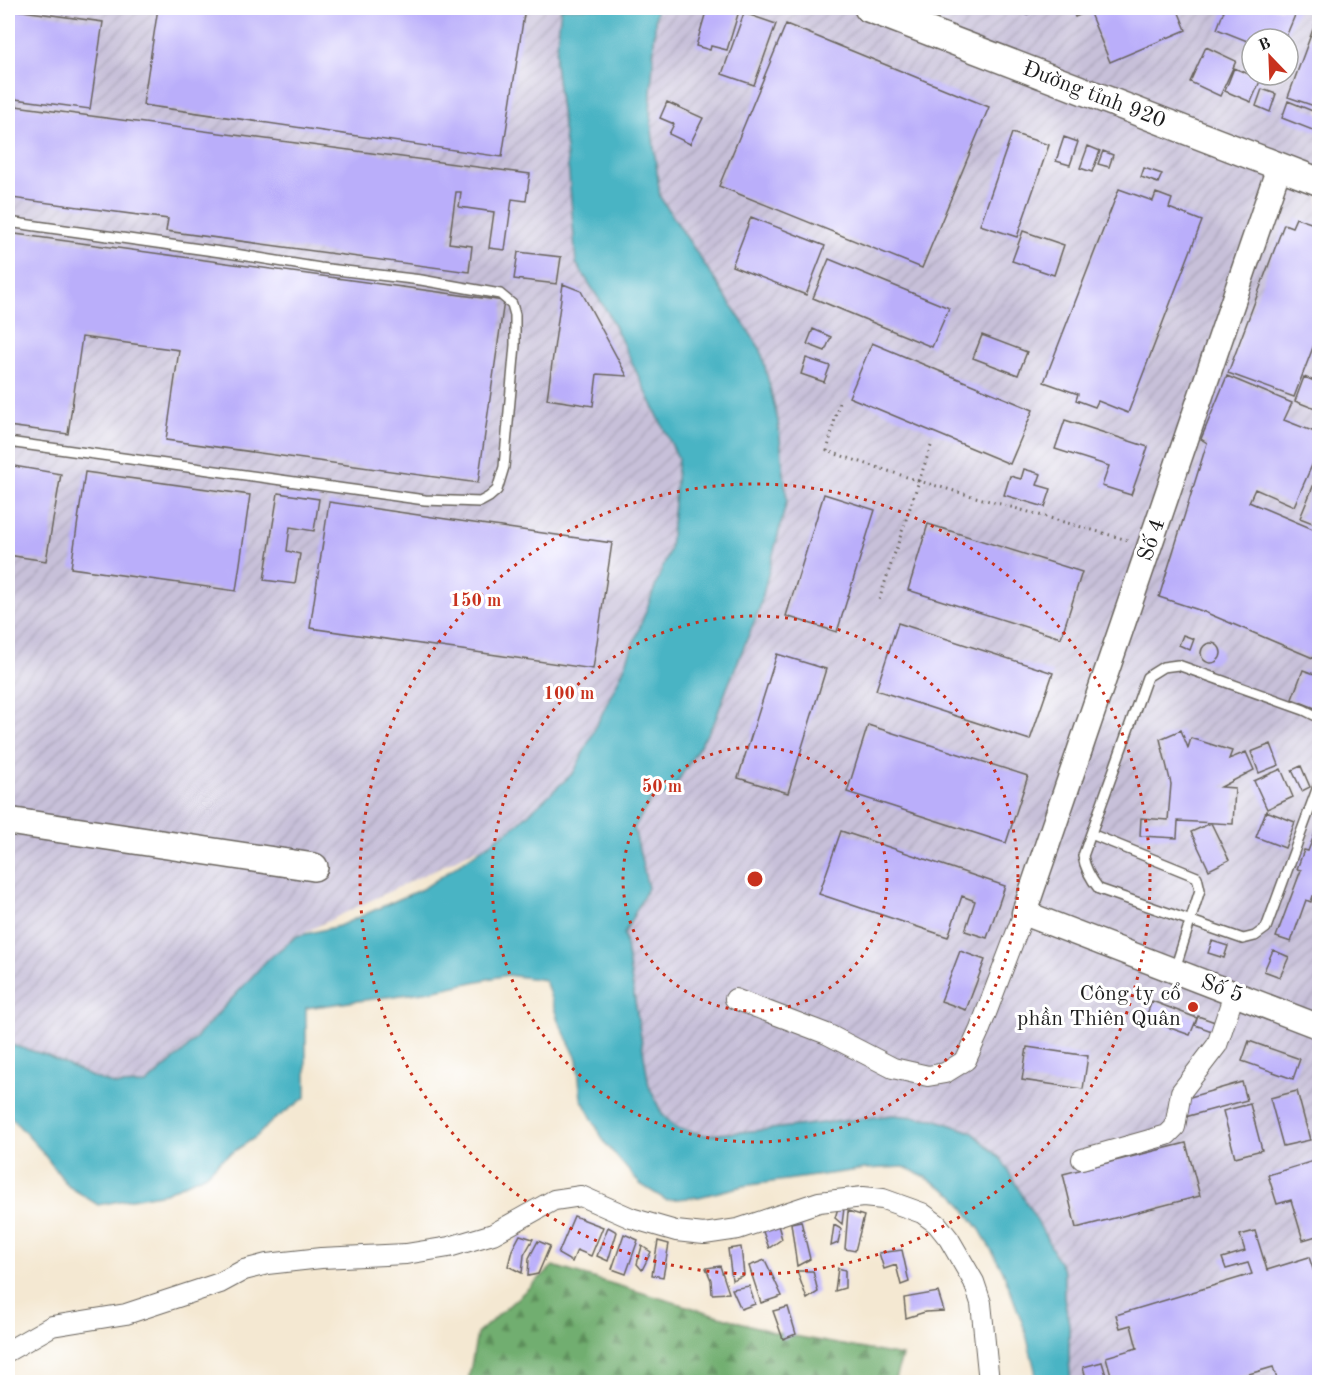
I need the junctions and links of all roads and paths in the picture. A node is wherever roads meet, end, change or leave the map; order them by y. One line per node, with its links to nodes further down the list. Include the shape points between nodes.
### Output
1 (868, 8): 2 (main road, Đường tỉnh 920)
2 (1279, 167): 3 (main road, Đường tỉnh 920); 9 (street, Số 4)
3 (1320, 182)
4 (8, 222): 6 (lane, via 479,290 500,294 512,304 515,315 504,467 497,490 480,502 425,500)
5 (839, 403): 8 (path, via 826,451)
6 (8, 442)
7 (931, 446): 8 (path)
8 (919, 481): 9 (path); 10 (path)
9 (1150, 546): 16 (street, Số 4)
10 (879, 600)
11 (1320, 718): 14 (lane, via 1178,665 1163,668 1147,677)
12 (1320, 781): 17 (lane, via 1266,928 1243,939)
13 (8, 821): 15 (main road)
14 (1091, 834): 17 (lane, via 1084,863 1099,889); 17 (lane, via 1197,877 1200,890)
15 (314, 867)
16 (1024, 913): 18 (street, Số 5); 20 (street, via 966,1060 945,1073 928,1076 893,1068 827,1034)
17 (1192, 921): 18 (lane)
18 (1175, 971): 19 (street, Số 5)
19 (1234, 993): 21 (street, Số 5); 22 (street, via 1217,1045 1181,1092 1175,1127 1167,1135)
20 (735, 999)
21 (1320, 1027)
22 (1082, 1159)
23 (8, 1351): 24 (street, via 52,1326 126,1314 267,1263 406,1254 449,1247 493,1234 554,1200 581,1196 639,1221 704,1234 738,1229 819,1202 863,1197 883,1198 922,1213 949,1239 974,1282 981,1303)
24 (988, 1383)

